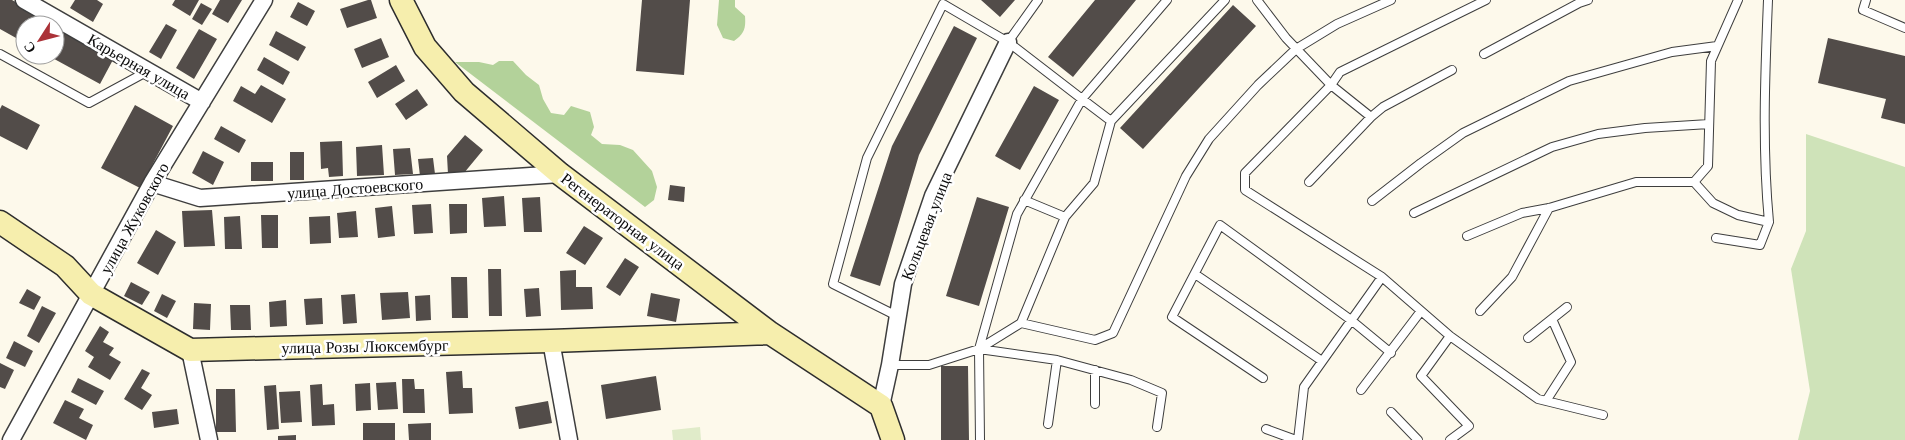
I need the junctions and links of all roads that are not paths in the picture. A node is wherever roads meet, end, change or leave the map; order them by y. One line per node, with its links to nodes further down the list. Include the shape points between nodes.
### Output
1 (24, 0): 22 (street, Карьерная улица)
2 (264, 0): 25 (street, улица Жуковского)
3 (401, 0): 29 (street, Регенераторная улица, via 425,47 464,92)
4 (1038, 0): 16 (lane, Кольцевая улица)
5 (1166, 0): 24 (lane)
6 (1225, 0): 27 (lane)
7 (1257, 0): 18 (lane)
8 (1391, 0): 18 (lane, via 1337,24)
9 (1486, 0): 23 (lane, via 1340,72)
10 (1588, 0): 14 (lane)
11 (1738, 0): 17 (lane)
12 (1768, 0): 39 (lane, via 1764,173)
13 (1866, 0): 15 (lane, via 1864,10)
14 (1570, 3): 20 (lane)
15 (1905, 28)
16 (1008, 42): 24 (lane); 48 (street, Кольцевая улица, via 933,196 903,284); 48 (lane, via 942,4 867,158 833,284)
17 (1717, 46): 28 (lane, via 1711,60); 34 (lane, via 1672,52 1569,81 1463,133)
18 (1296, 49): 23 (lane); 51 (lane, via 1208,139 1186,176 1113,333 1095,340)
19 (0, 54): 22 (lane, via 89,103)
20 (1484, 54)
21 (1452, 70): 26 (lane, via 1383,107)
22 (148, 71): 25 (street, Карьерная улица)
23 (1331, 85): 26 (lane); 43 (lane, via 1245,173 1245,190)
24 (1082, 99): 27 (lane); 33 (lane)
25 (202, 102): 32 (street, улица Жуковского)
26 (1371, 117): 30 (lane)
27 (1111, 121): 37 (lane, via 1094,184)
28 (1709, 124): 31 (lane, via 1708,166); 36 (lane, via 1598,134 1552,147)
29 (560, 174): 32 (street, улица Достоевского, via 200,198); 52 (street, Регенераторная улица)
30 (1308, 182)
31 (1694, 182): 35 (lane, via 1636,182); 39 (lane, via 1713,203 1738,215)
32 (152, 183): 44 (street, улица Жуковского)
33 (1024, 200): 37 (lane); 56 (lane, via 1017,214)
34 (1372, 201)
35 (1549, 208): 40 (lane, via 1522,213); 47 (lane, via 1512,277)
36 (1414, 213)
37 (1065, 217): 51 (lane)
38 (0, 222): 44 (street, via 65,266)
39 (1769, 222): 41 (lane, via 1760,245)
40 (1466, 236)
41 (1716, 238)
42 (1195, 274): 50 (lane, via 1220,225); 60 (lane); 63 (lane, via 1172,316)
43 (1382, 277): 46 (lane); 50 (lane)
44 (91, 294): 57 (street); 73 (street, улица Жуковского)
45 (1566, 307): 49 (lane)
46 (1421, 311): 53 (lane); 58 (lane)
47 (1480, 311)
48 (897, 316): 61 (street, Кольцевая улица)
49 (1552, 319): 54 (lane); 65 (lane, via 1571,362)
50 (1351, 320): 58 (lane); 60 (lane)
51 (1022, 323): 56 (lane)
52 (770, 333): 55 (street, улица Розы Люксембург); 67 (street, Регенераторная улица)
53 (1450, 336): 65 (lane, via 1538,400); 80 (lane, via 1421,376 1469,426)
54 (1528, 338)
55 (551, 341): 57 (street, улица Розы Люксембург); 75 (street)
56 (978, 349): 59 (lane); 61 (lane, via 929,365); 77 (lane)
57 (190, 350): 74 (street)
58 (1391, 353): 64 (lane)
59 (1057, 360): 62 (lane); 70 (lane)
60 (1322, 361): 78 (lane, via 1304,387)
61 (890, 365): 67 (street, Кольцевая улица)
62 (1096, 370): 66 (lane); 71 (lane, via 1162,393)
63 (1263, 378)
64 (1361, 390)
65 (1546, 402): 69 (lane)
66 (1095, 404)
67 (881, 406): 76 (street)
68 (1391, 412): 79 (lane)
69 (1603, 416)
70 (1048, 424)
71 (1157, 427)
72 (1266, 429): 78 (lane)
73 (10, 440)
74 (209, 440)
75 (569, 440)
76 (893, 440)
77 (980, 440)
78 (1297, 440)
79 (1418, 440)
80 (1450, 440)

